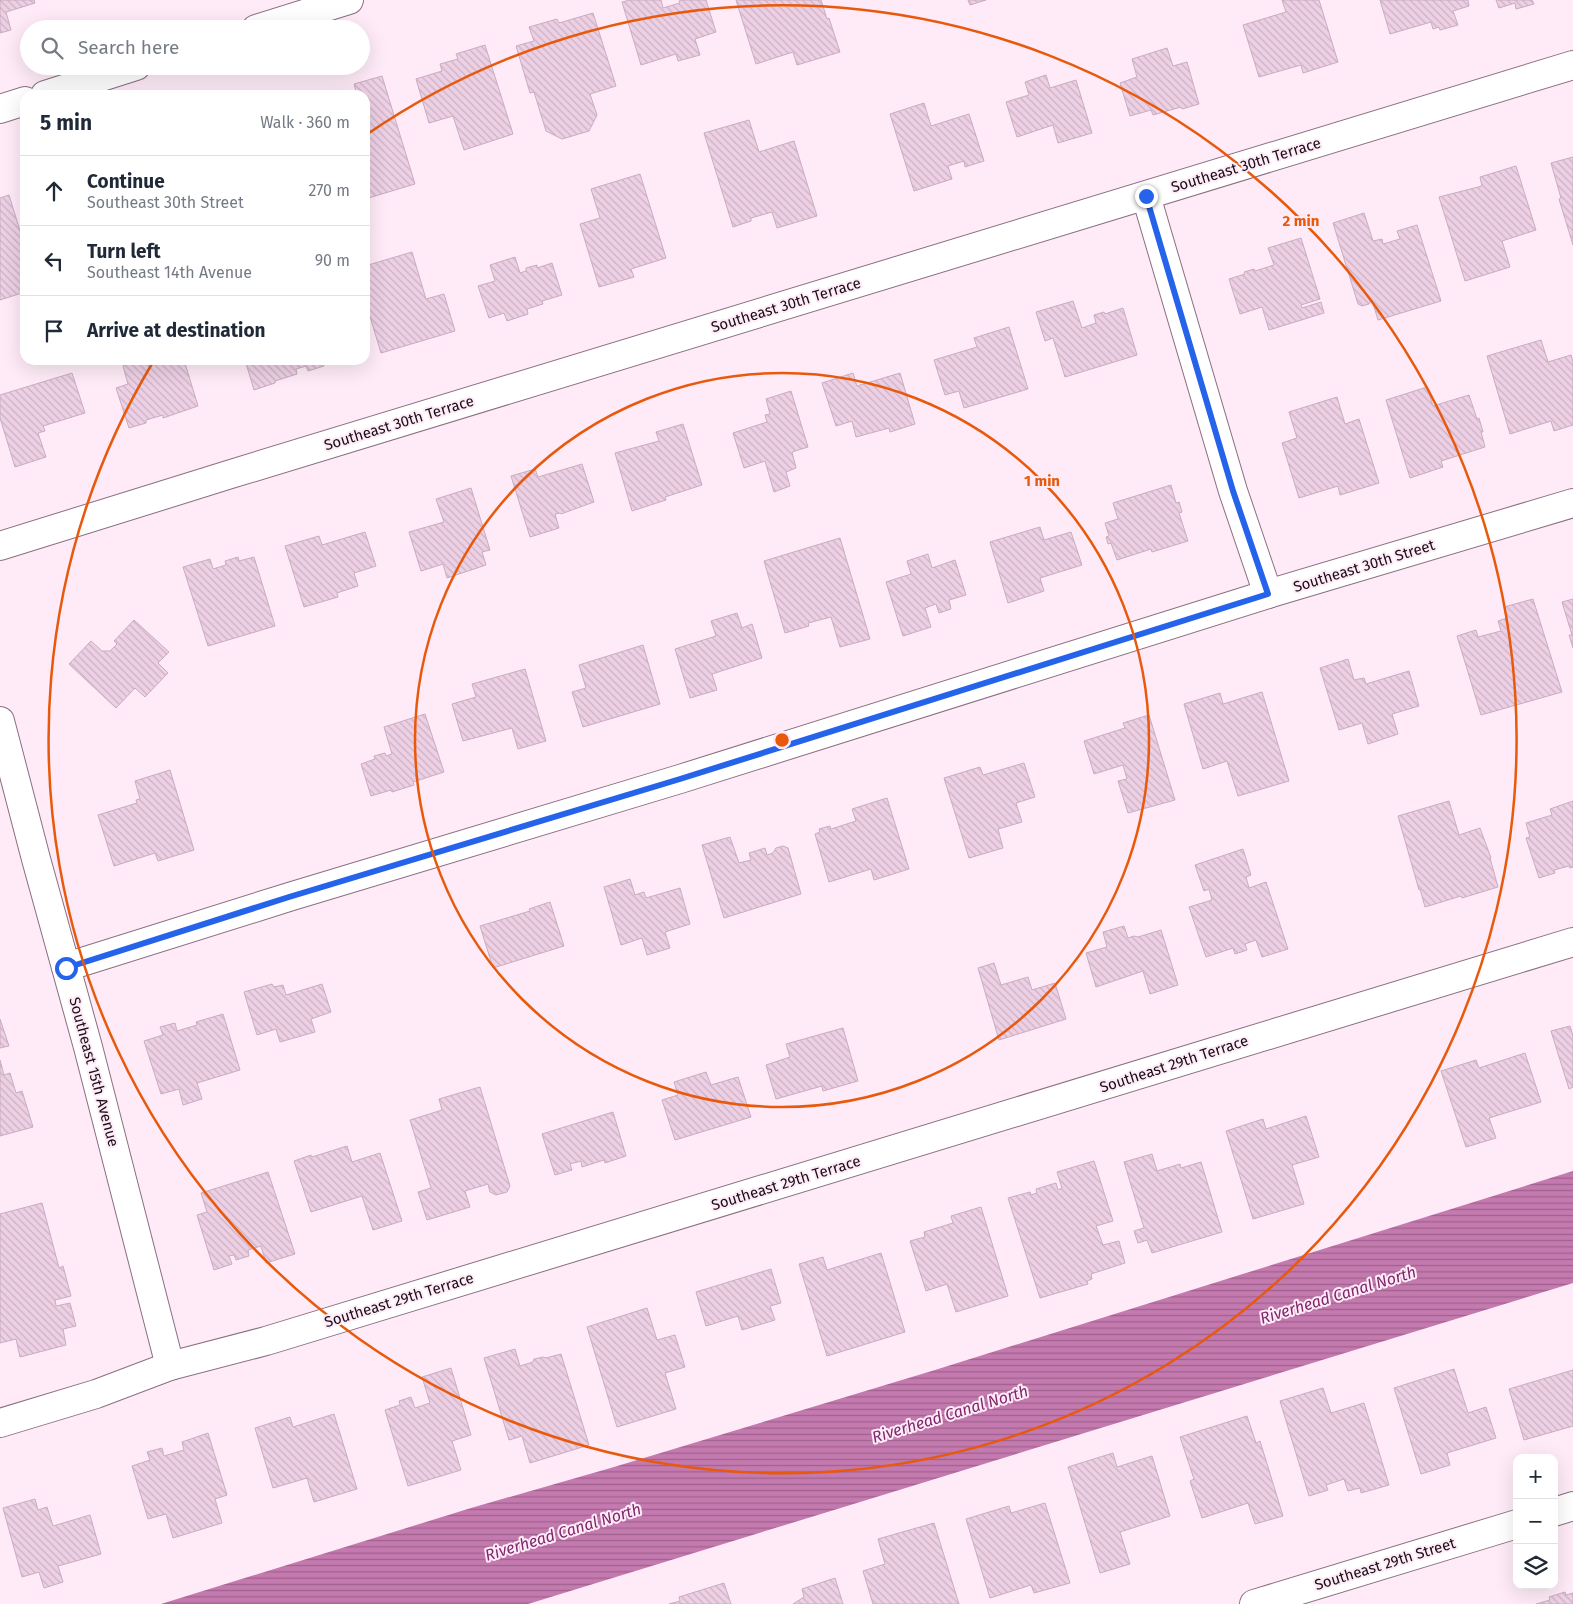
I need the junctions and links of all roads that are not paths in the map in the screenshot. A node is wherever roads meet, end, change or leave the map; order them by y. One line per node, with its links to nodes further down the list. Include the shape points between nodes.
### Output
1 (349, 0): 2 (street)
2 (285, 20)
3 (1573, 65): 8 (street, Southeast 30th Terrace)
4 (108, 75): 5 (street)
5 (61, 90)
6 (20, 103): 7 (street)
7 (0, 109)
8 (1146, 196): 10 (street, Southeast 30th Terrace); 11 (street, via 1233,491)
9 (1573, 503): 11 (street, Southeast 30th Street)
10 (0, 546)
11 (1268, 594): 14 (street, Southeast 30th Street)
12 (0, 721): 14 (street, Southeast 15th Avenue)
13 (1573, 942): 15 (street, Southeast 29th Terrace, via 266,1341)
14 (66, 968): 15 (street, Southeast 15th Avenue)
15 (170, 1366): 16 (street, Southeast 29th Terrace, via 96,1394)
16 (0, 1423)
17 (1573, 1506): 18 (street)
18 (1558, 1511)
19 (1513, 1525): 20 (street, Southeast 29th Street)
20 (1254, 1604)

